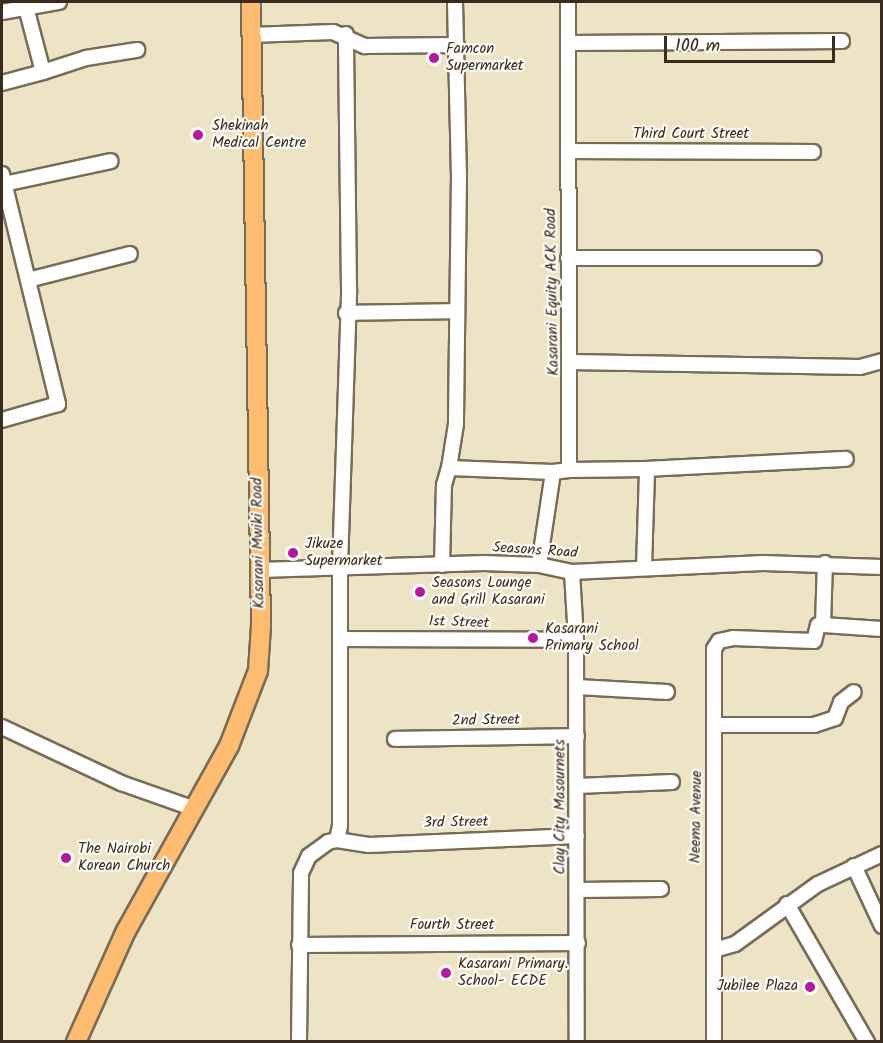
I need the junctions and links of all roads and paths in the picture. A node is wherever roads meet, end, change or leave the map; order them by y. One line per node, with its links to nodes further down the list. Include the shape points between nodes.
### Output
1 (59, 2): 5 (street)
2 (251, 2): 8 (main road, Kasarani Mwiki Road)
3 (455, 2): 11 (street)
4 (568, 2): 10 (street, Kasarani Equity ACK Road)
5 (26, 7): 6 (street); 13 (street)
6 (2, 12)
7 (346, 34): 8 (street); 11 (street, via 365,46); 24 (street)
8 (251, 35): 39 (main road, Kasarani Mwiki Road)
9 (842, 41): 10 (street)
10 (569, 43): 15 (street, Kasarani Equity ACK Road)
11 (457, 45): 23 (street)
12 (137, 50): 13 (street, via 86,58)
13 (43, 72): 14 (street)
14 (2, 83)
15 (568, 151): 16 (street, Third Court Street); 20 (street, Kasarani Equity ACK Road)
16 (813, 152)
17 (111, 160): 18 (street)
18 (3, 179): 22 (street)
19 (130, 254): 22 (street)
20 (568, 258): 21 (street); 25 (street, Kasarani Equity ACK Road)
21 (814, 258)
22 (28, 280): 27 (street, via 58,405)
23 (456, 311): 24 (street); 29 (street, via 456,424)
24 (346, 313): 36 (street)
25 (570, 362): 26 (street, via 860,368); 31 (street, Kasarani Equity ACK Road)
26 (882, 362)
27 (2, 420)
28 (846, 459): 30 (street)
29 (449, 468): 32 (street); 34 (street, via 444,485)
30 (647, 469): 31 (street); 37 (street)
31 (569, 470): 32 (street)
32 (553, 472): 35 (street)
33 (825, 563): 37 (street, Seasons Road); 38 (street, Seasons Road); 41 (street)
34 (442, 565): 35 (street, Seasons Road); 36 (street, Seasons Road)
35 (539, 565): 40 (street, Seasons Road)
36 (340, 567): 39 (street, Seasons Road); 43 (street)
37 (644, 567): 40 (street, Seasons Road)
38 (882, 567)
39 (259, 570): 54 (main road, Kasarani Mwiki Road, via 258,671 238,726)
40 (572, 572): 44 (street, Clay City Masournets)
41 (823, 625): 42 (street); 48 (street, Neema Avenue, via 818,625 814,641 723,639 717,645)
42 (882, 629)
43 (340, 639): 44 (street, 1st Street); 56 (street, via 341,787)
44 (576, 640): 45 (street, Clay City Masournets)
45 (577, 687): 46 (street); 50 (street, Clay City Masournets)
46 (667, 692)
47 (854, 692): 48 (street, via 841,702 834,718 814,725)
48 (715, 724): 65 (street, Neema Avenue)
49 (2, 729): 54 (street, via 111,778)
50 (577, 736): 51 (street, 2nd Street); 53 (street, Clay City Masournets)
51 (395, 739)
52 (672, 782): 53 (street)
53 (577, 786): 55 (street, Clay City Masournets)
54 (195, 809): 66 (main road, Kasarani Mwiki Road, via 126,931)
55 (577, 836): 56 (street, 3rd Street, via 369,845); 60 (street, Clay City Masournets)
56 (337, 840): 64 (street, via 309,856 302,873)
57 (882, 854): 58 (street)
58 (854, 866): 61 (street); 62 (street)
59 (661, 889): 60 (street)
60 (578, 890): 63 (street, Clay City Masournets)
61 (788, 904): 65 (street, via 735,944); 70 (street)
62 (882, 926)
63 (578, 943): 64 (street, Fourth Street); 68 (street, Clay City Masournets)
64 (299, 945): 67 (street)
65 (714, 950): 69 (street, Neema Avenue)
66 (76, 1041)
67 (299, 1041)
68 (577, 1041)
69 (714, 1041)
70 (867, 1041)

